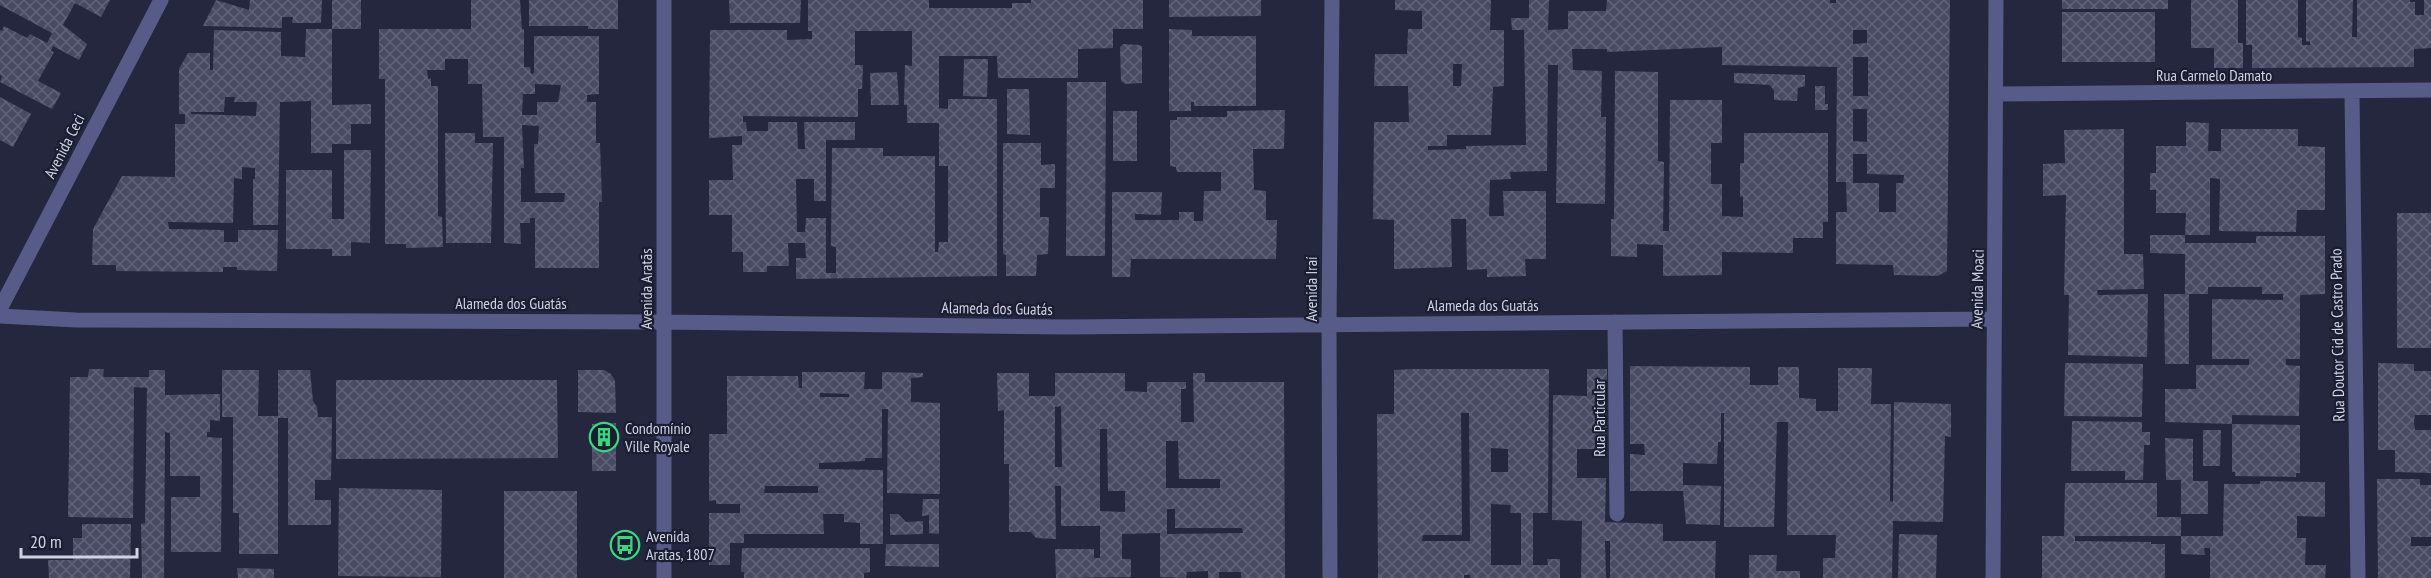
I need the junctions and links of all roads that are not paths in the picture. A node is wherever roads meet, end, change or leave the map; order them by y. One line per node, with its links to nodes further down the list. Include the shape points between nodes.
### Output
1 (161, 0): 8 (street, Avenida Ceci)
2 (664, 0): 11 (street, Avenida Aratãs)
3 (1332, 0): 13 (street, Avenida Iraí)
4 (1996, 0): 7 (street, Avenida Moaci)
5 (2431, 90): 6 (street, Rua Carmelo Damato)
6 (2352, 92): 7 (street, Rua Carmelo Damato); 18 (street, Rua Doutor Cid de Castro Prado)
7 (1997, 94): 10 (street, Avenida Moaci)
8 (0, 309)
9 (0, 316): 11 (street, Alameda dos Guatás, via 75,320)
10 (1994, 319): 12 (street, Alameda dos Guatás); 17 (street, Avenida Moaci)
11 (664, 322): 13 (street, Alameda dos Guatás, via 1065,327); 15 (street, Avenida Aratãs)
12 (1616, 322): 13 (street, Alameda dos Guatás); 14 (street, Rua Particular)
13 (1329, 324): 16 (street, Avenida Iraí)
14 (1617, 514)
15 (664, 578)
16 (1330, 578)
17 (1993, 578)
18 (2358, 578)

